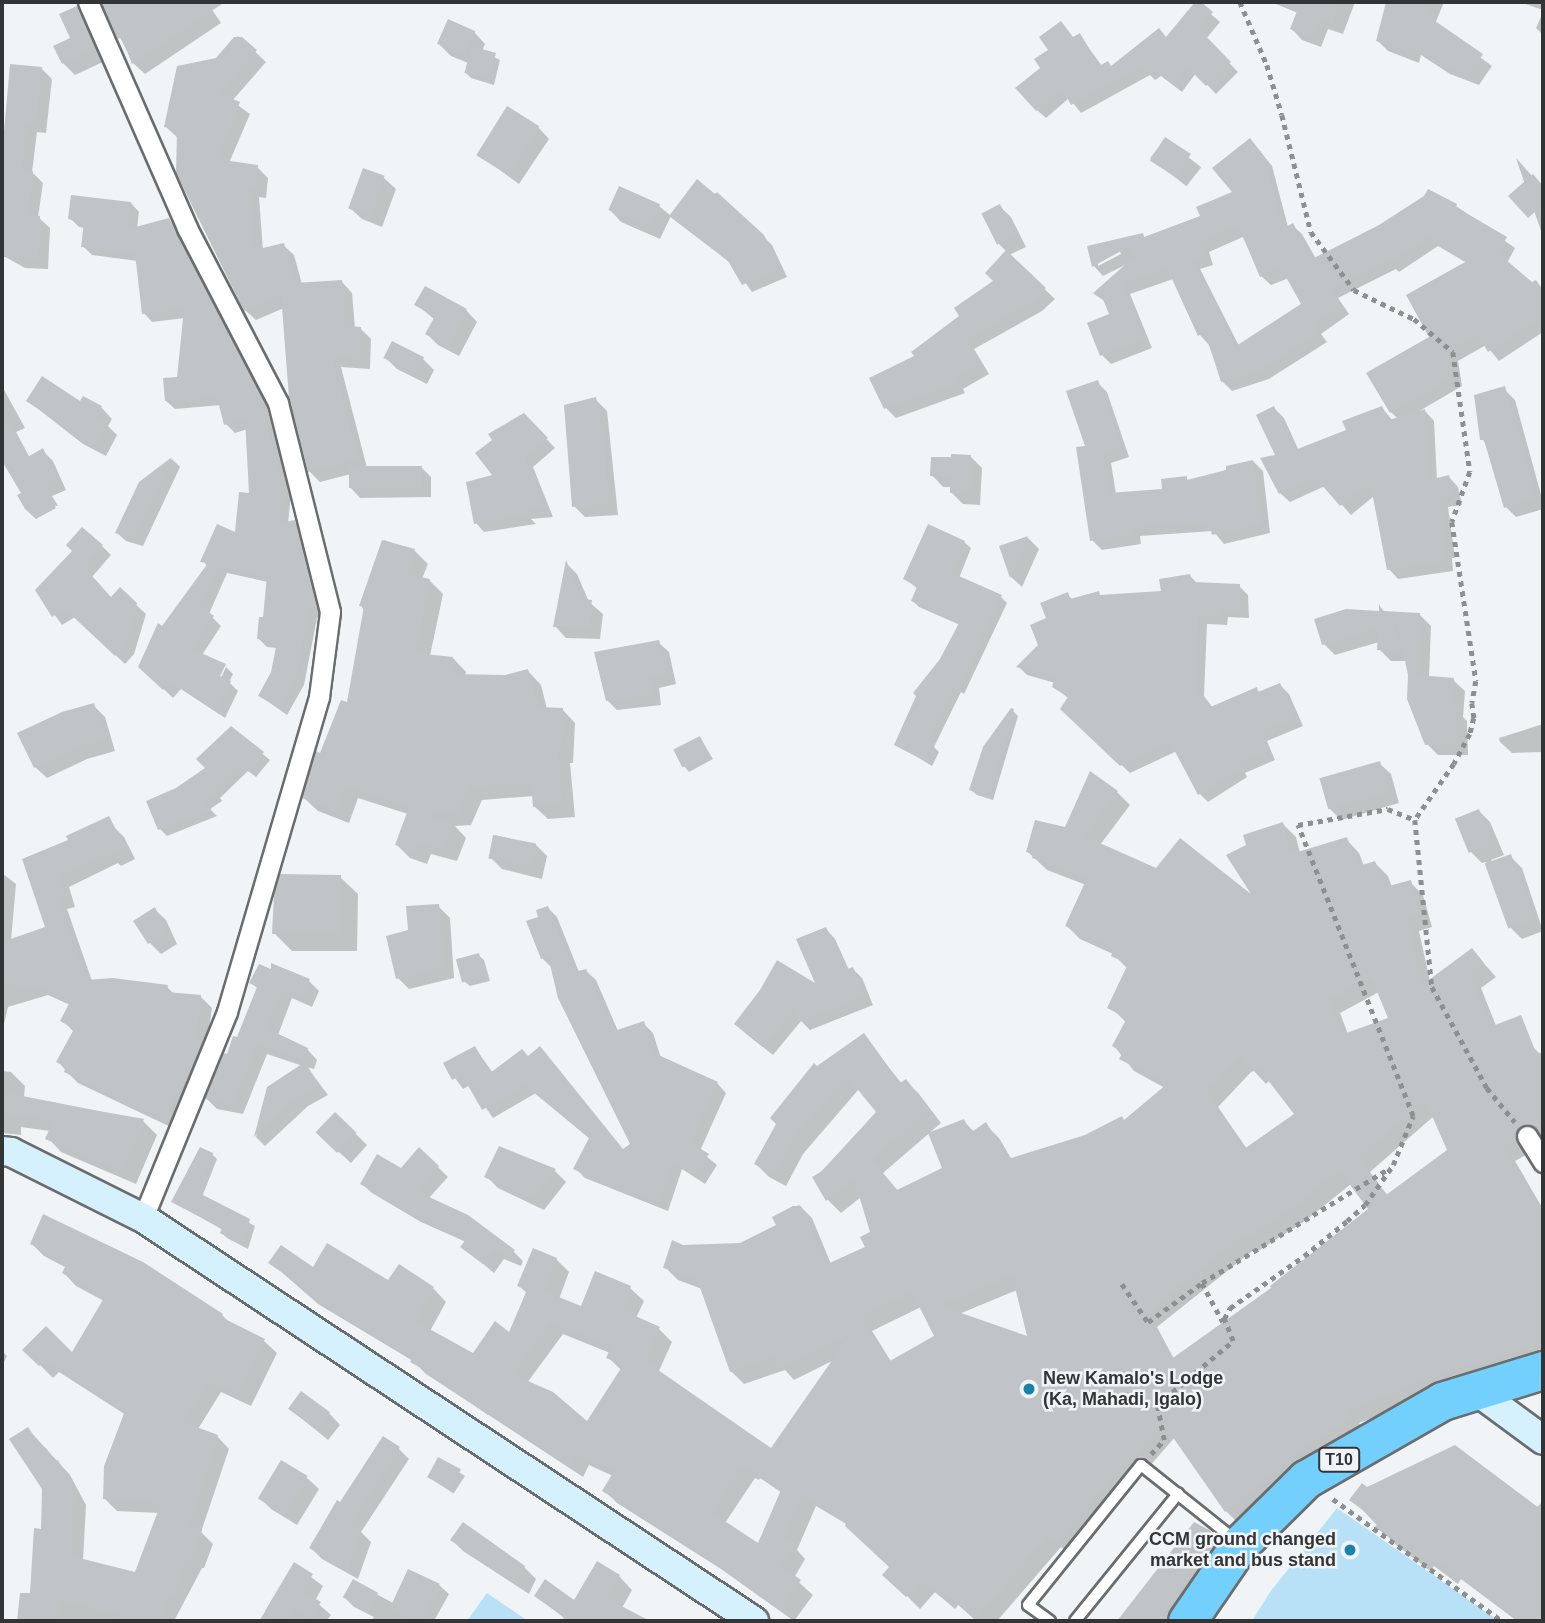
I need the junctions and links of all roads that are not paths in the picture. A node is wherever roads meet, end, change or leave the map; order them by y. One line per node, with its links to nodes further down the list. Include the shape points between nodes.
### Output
1 (88, 2): 5 (street, via 187,228 278,403 330,612 319,697 228,1012)
2 (1527, 1136): 4 (street)
3 (2, 1151): 5 (street)
4 (1543, 1162)
5 (143, 1217): 11 (street)
6 (1543, 1370): 7 (highway, T10)
7 (1478, 1392): 8 (street); 10 (highway, T10, via 1442,1401 1306,1479)
8 (1543, 1440)
9 (1178, 1494): 10 (lane); 12 (lane, via 1141,1465 1028,1605); 13 (lane)
10 (1240, 1544): 14 (highway, T10)
11 (754, 1621)
12 (1050, 1621)
13 (1075, 1621)
14 (1187, 1621)

